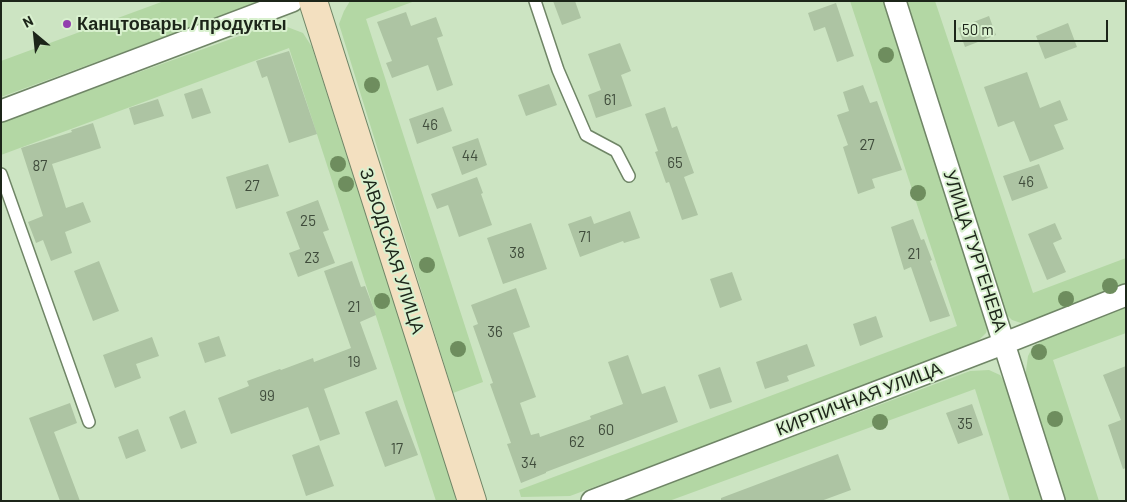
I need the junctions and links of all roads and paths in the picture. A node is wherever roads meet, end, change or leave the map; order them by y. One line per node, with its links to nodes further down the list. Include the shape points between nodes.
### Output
1 (292, 1): 5 (street)
2 (313, 1): 11 (main road, ЗАВОДСКАЯ УЛИЦА)
3 (535, 1): 7 (lane, via 558,70 586,135 616,151)
4 (895, 1): 9 (street, УЛИЦА ТУРГЕНЕВА)
5 (1, 111)
6 (1, 174): 10 (lane)
7 (629, 176)
8 (1126, 295): 9 (street, КИРПИЧНАЯ УЛИЦА)
9 (1005, 343): 12 (street, КИРПИЧНАЯ УЛИЦА); 13 (street, УЛИЦА ТУРГЕНЕВА)
10 (89, 422)
11 (472, 501)
12 (592, 501)
13 (1054, 501)

